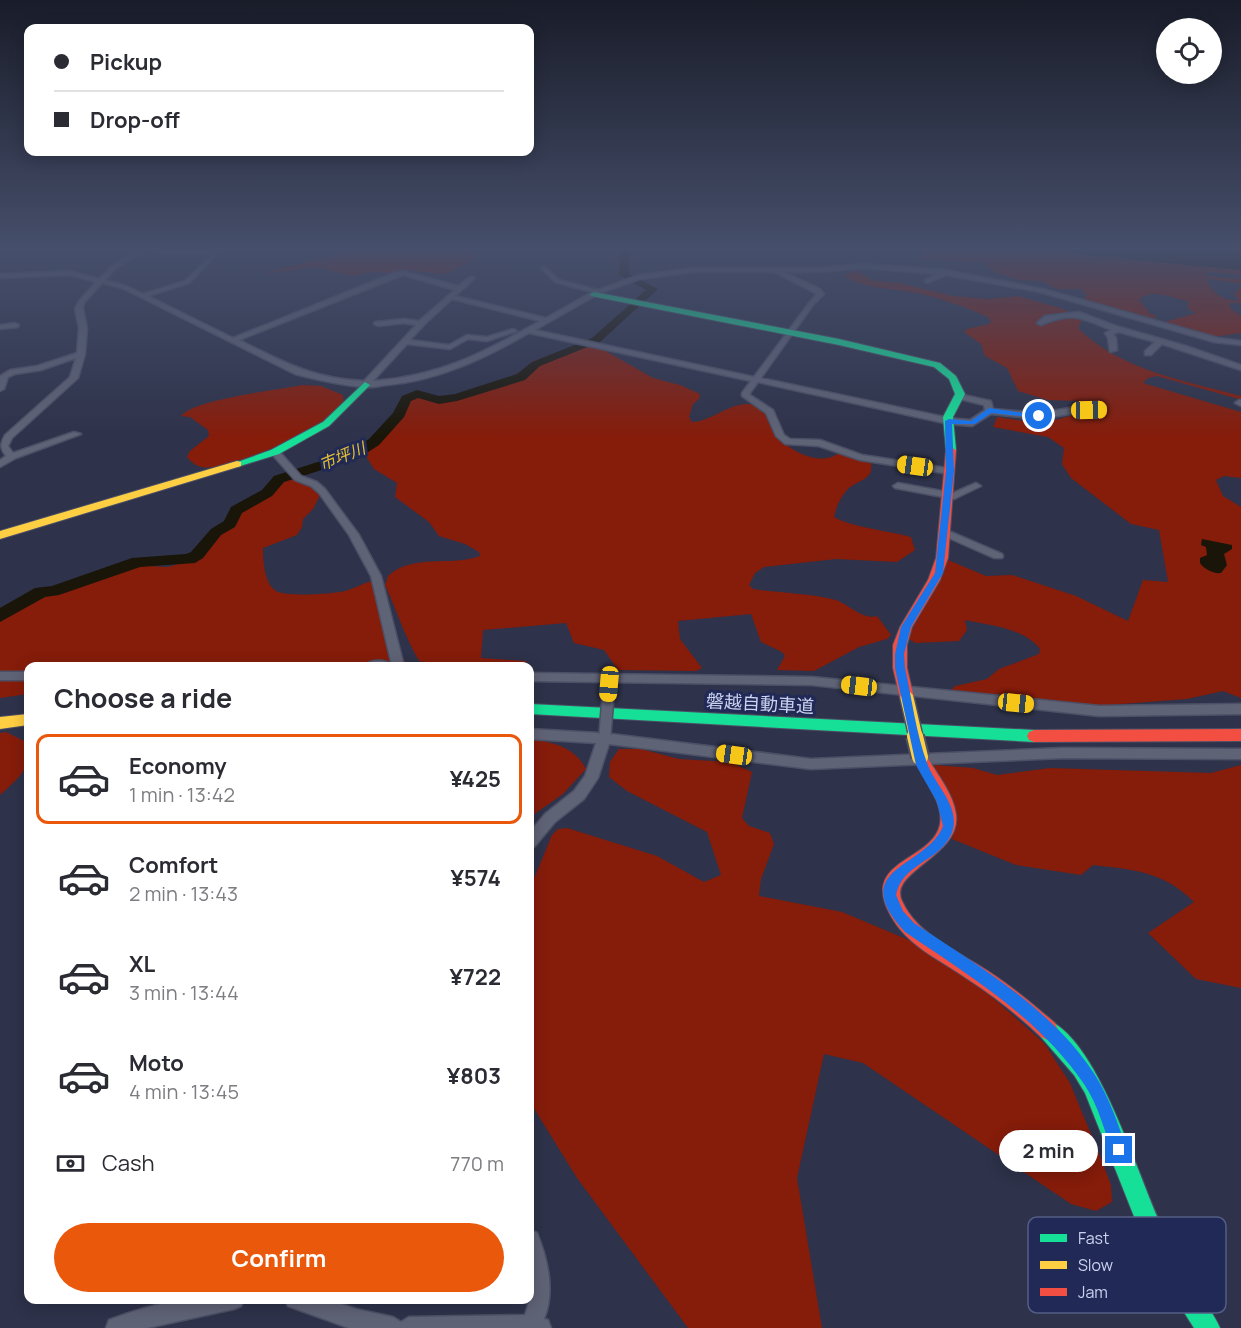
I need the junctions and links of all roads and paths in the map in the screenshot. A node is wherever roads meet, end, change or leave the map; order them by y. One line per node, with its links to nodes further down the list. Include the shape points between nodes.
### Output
1 (80, 313): 27 (street)
2 (177, 313): 21 (street)
3 (300, 313): 21 (street)
4 (432, 313): 11 (street)
5 (515, 313): 10 (street)
6 (562, 313): 10 (street)
7 (696, 313): 19 (main road)
8 (806, 313): 19 (street)
9 (1122, 313): 24 (street)
10 (548, 321): 20 (street)
11 (421, 323): 14 (street); 22 (street)
12 (1041, 323): 17 (street, via 1048,318 1079,314)
13 (15, 324): 15 (street)
14 (378, 324)
15 (0, 327)
16 (500, 329): 18 (street)
17 (1118, 330): 23 (street); 25 (street, via 1109,333)
18 (513, 331): 20 (street); 22 (street, via 487,339 467,337 450,347)
19 (791, 332): 29 (street); 32 (main road, via 937,365 953,378)
20 (526, 333): 29 (street); 30 (street, via 466,363 408,380)
21 (234, 340): 30 (street, via 320,380)
22 (404, 341): 30 (street)
23 (1160, 342): 26 (street); 28 (street)
24 (1241, 343)
25 (1113, 350)
26 (1148, 353)
27 (81, 354): 31 (street, via 10,373 4,376); 38 (street, via 69,383 8,437 3,446)
28 (1241, 368)
29 (755, 380): 35 (street); 40 (street, via 746,396 770,412 780,436 788,442 820,443 860,457)
30 (364, 386): 37 (main road, via 326,424)
31 (0, 389)
32 (959, 396): 34 (street, via 988,403); 35 (main road)
33 (1101, 410): 34 (street, via 1039,416)
34 (989, 411): 35 (street, via 972,423)
35 (949, 421): 40 (main road)
36 (77, 434): 38 (street)
37 (275, 452): 45 (main road); 47 (street, via 298,478 322,491 372,566)
38 (11, 457): 39 (street)
39 (0, 464)
40 (950, 471): 43 (main road)
41 (898, 486): 43 (street)
42 (976, 486): 43 (street)
43 (948, 496): 44 (main road)
44 (944, 532): 46 (street); 53 (main road, via 939,573 902,636 900,668)
45 (0, 535)
46 (998, 556)
47 (396, 662)
48 (604, 664): 52 (street)
49 (0, 676): 50 (street)
50 (24, 676)
51 (534, 677): 52 (street, via 594,675)
52 (609, 681): 53 (street, via 634,677 800,680); 64 (street, bridge)
53 (907, 695): 56 (street, via 1099,711); 66 (main road, bridge)
54 (534, 698): 60 (main road, 磐越自動車道, via 913,718 1092,724)
55 (24, 709): 58 (main road)
56 (1241, 709)
57 (534, 710): 63 (main road, 磐越自動車道, via 942,732)
58 (0, 712)
59 (24, 720): 61 (main road)
60 (1241, 722)
61 (0, 723)
62 (534, 734): 64 (street)
63 (1241, 735)
64 (605, 736): 66 (street, via 811,764); 67 (street, via 591,778 579,795 550,818)
65 (1241, 754): 66 (street, via 1121,752)
66 (920, 757): 68 (main road, via 948,814 948,826 934,847 898,874 890,895 894,908 925,940 1025,1008 1083,1071 1107,1111)
67 (534, 837)
68 (1146, 1217)
69 (534, 1254): 73 (street, via 538,1306)
70 (210, 1304): 74 (street)
71 (310, 1304): 75 (street)
72 (1198, 1313): 77 (main road)
73 (534, 1327): 76 (street)
74 (117, 1328)
75 (393, 1328)
76 (409, 1328)
77 (1208, 1328)

